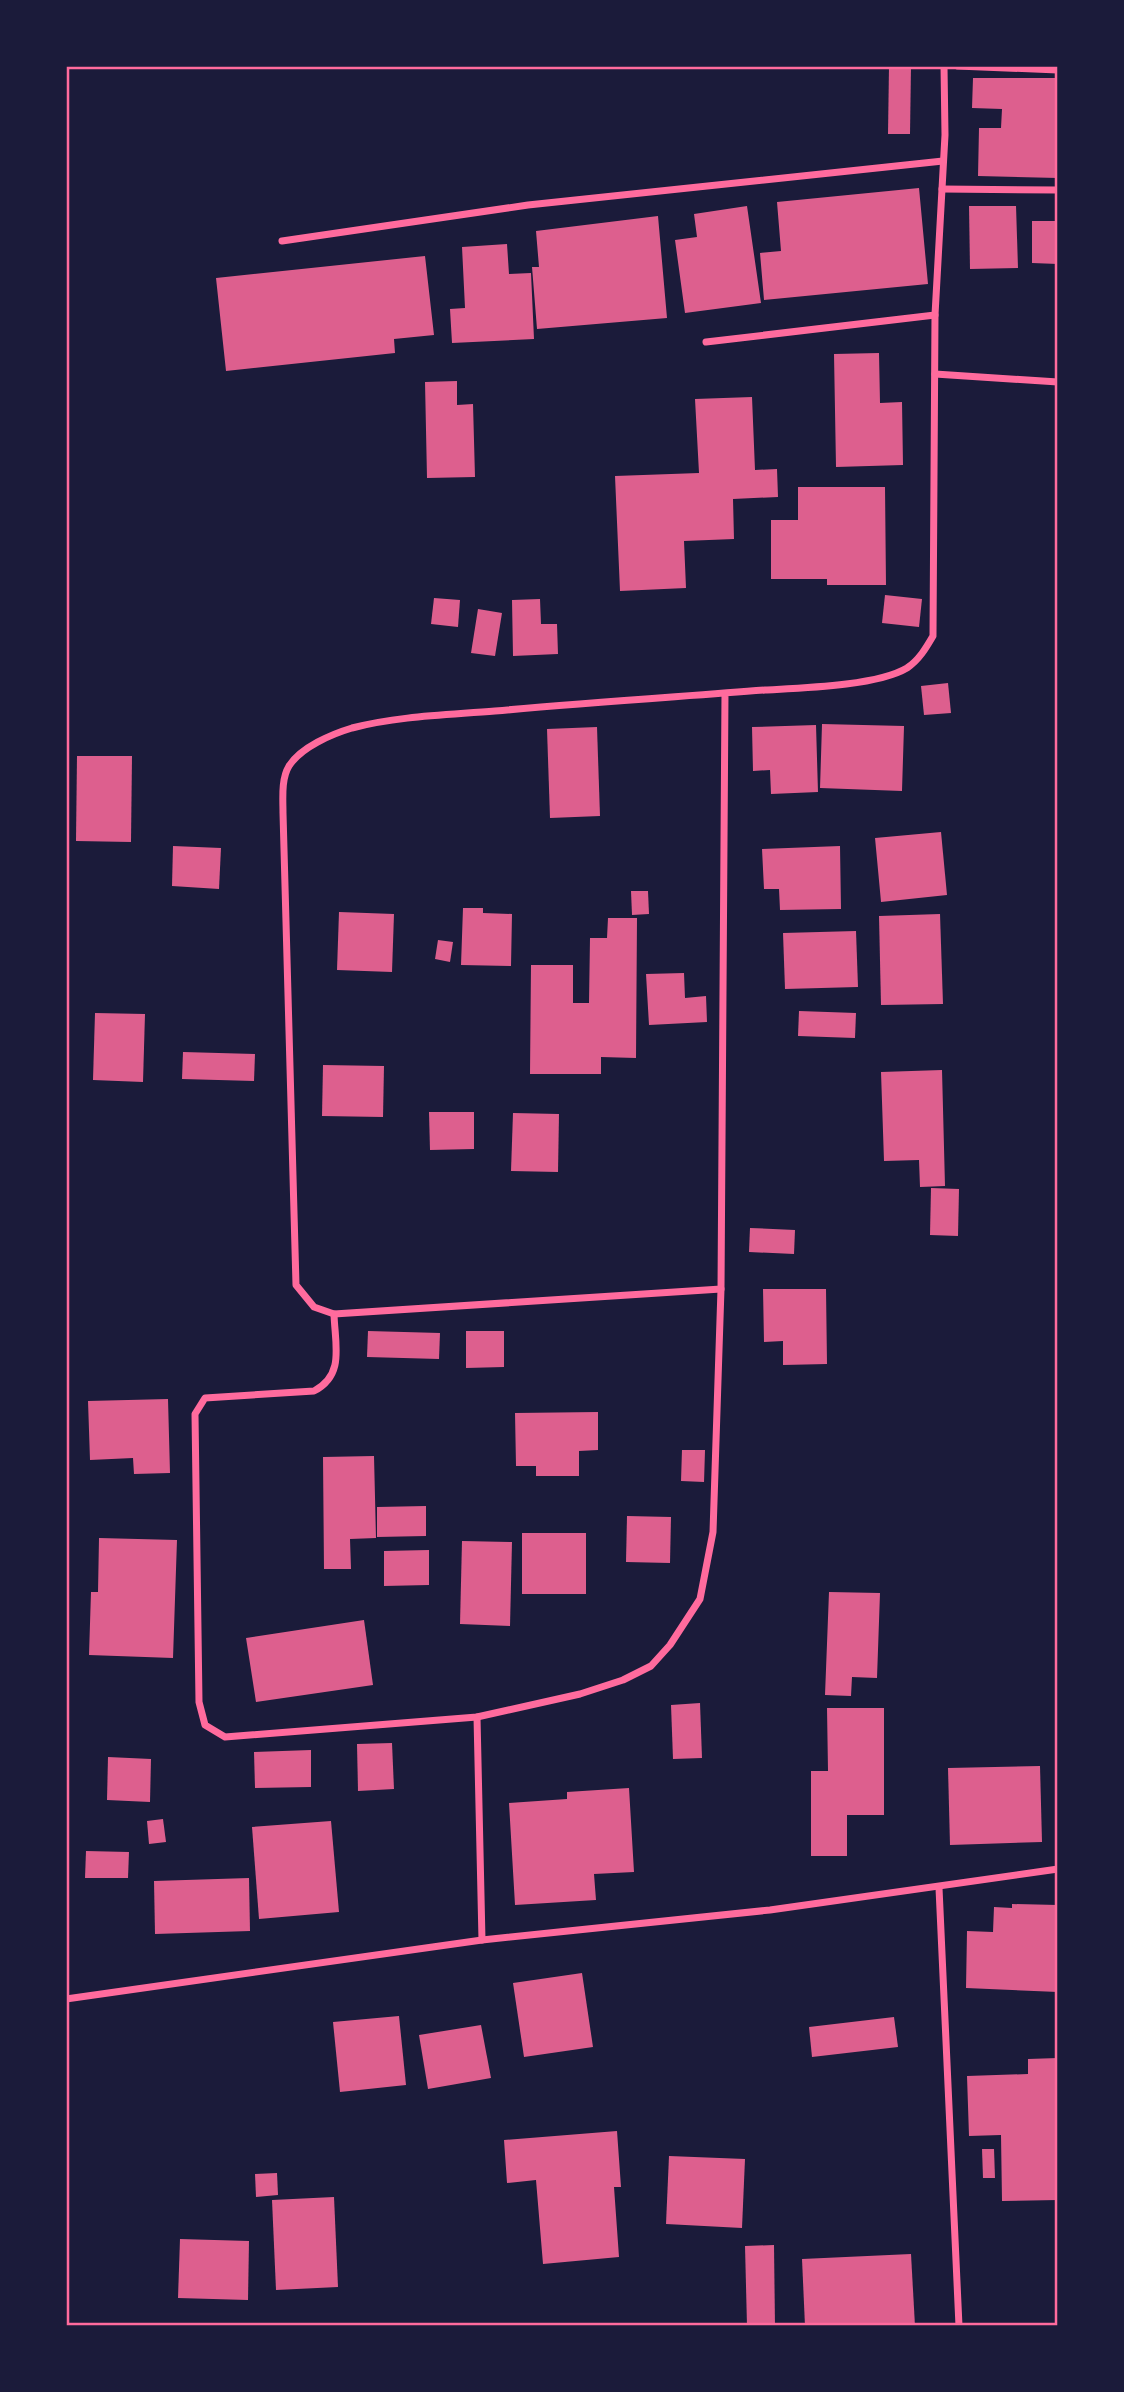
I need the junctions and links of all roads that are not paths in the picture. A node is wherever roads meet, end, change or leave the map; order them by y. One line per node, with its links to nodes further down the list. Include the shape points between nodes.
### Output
1 (944, 66): 4 (street)
2 (957, 66): 3 (street)
3 (1058, 70)
4 (943, 161): 5 (street); 7 (street, via 528,205)
5 (942, 189): 6 (street); 8 (street)
6 (1058, 190)
7 (282, 241)
8 (935, 315): 9 (street); 10 (street)
9 (706, 342)
10 (935, 374): 11 (street); 12 (street, via 933,636 922,656 885,677)
11 (1058, 382)
12 (725, 693): 13 (street); 14 (street, via 394,719 350,729 311,746 289,766 283,813 296,1285 314,1307)
13 (722, 1289): 14 (street); 15 (street, via 713,1532 700,1598 651,1666 580,1694)
14 (334, 1314): 15 (street, via 335,1374 326,1385 314,1391 205,1398 195,1414 199,1702 205,1725 225,1737)
15 (477, 1717): 18 (street)
16 (1058, 1868): 17 (street)
17 (939, 1888): 18 (street); 20 (street)
18 (482, 1940): 19 (street)
19 (66, 1999)
20 (959, 2326)

